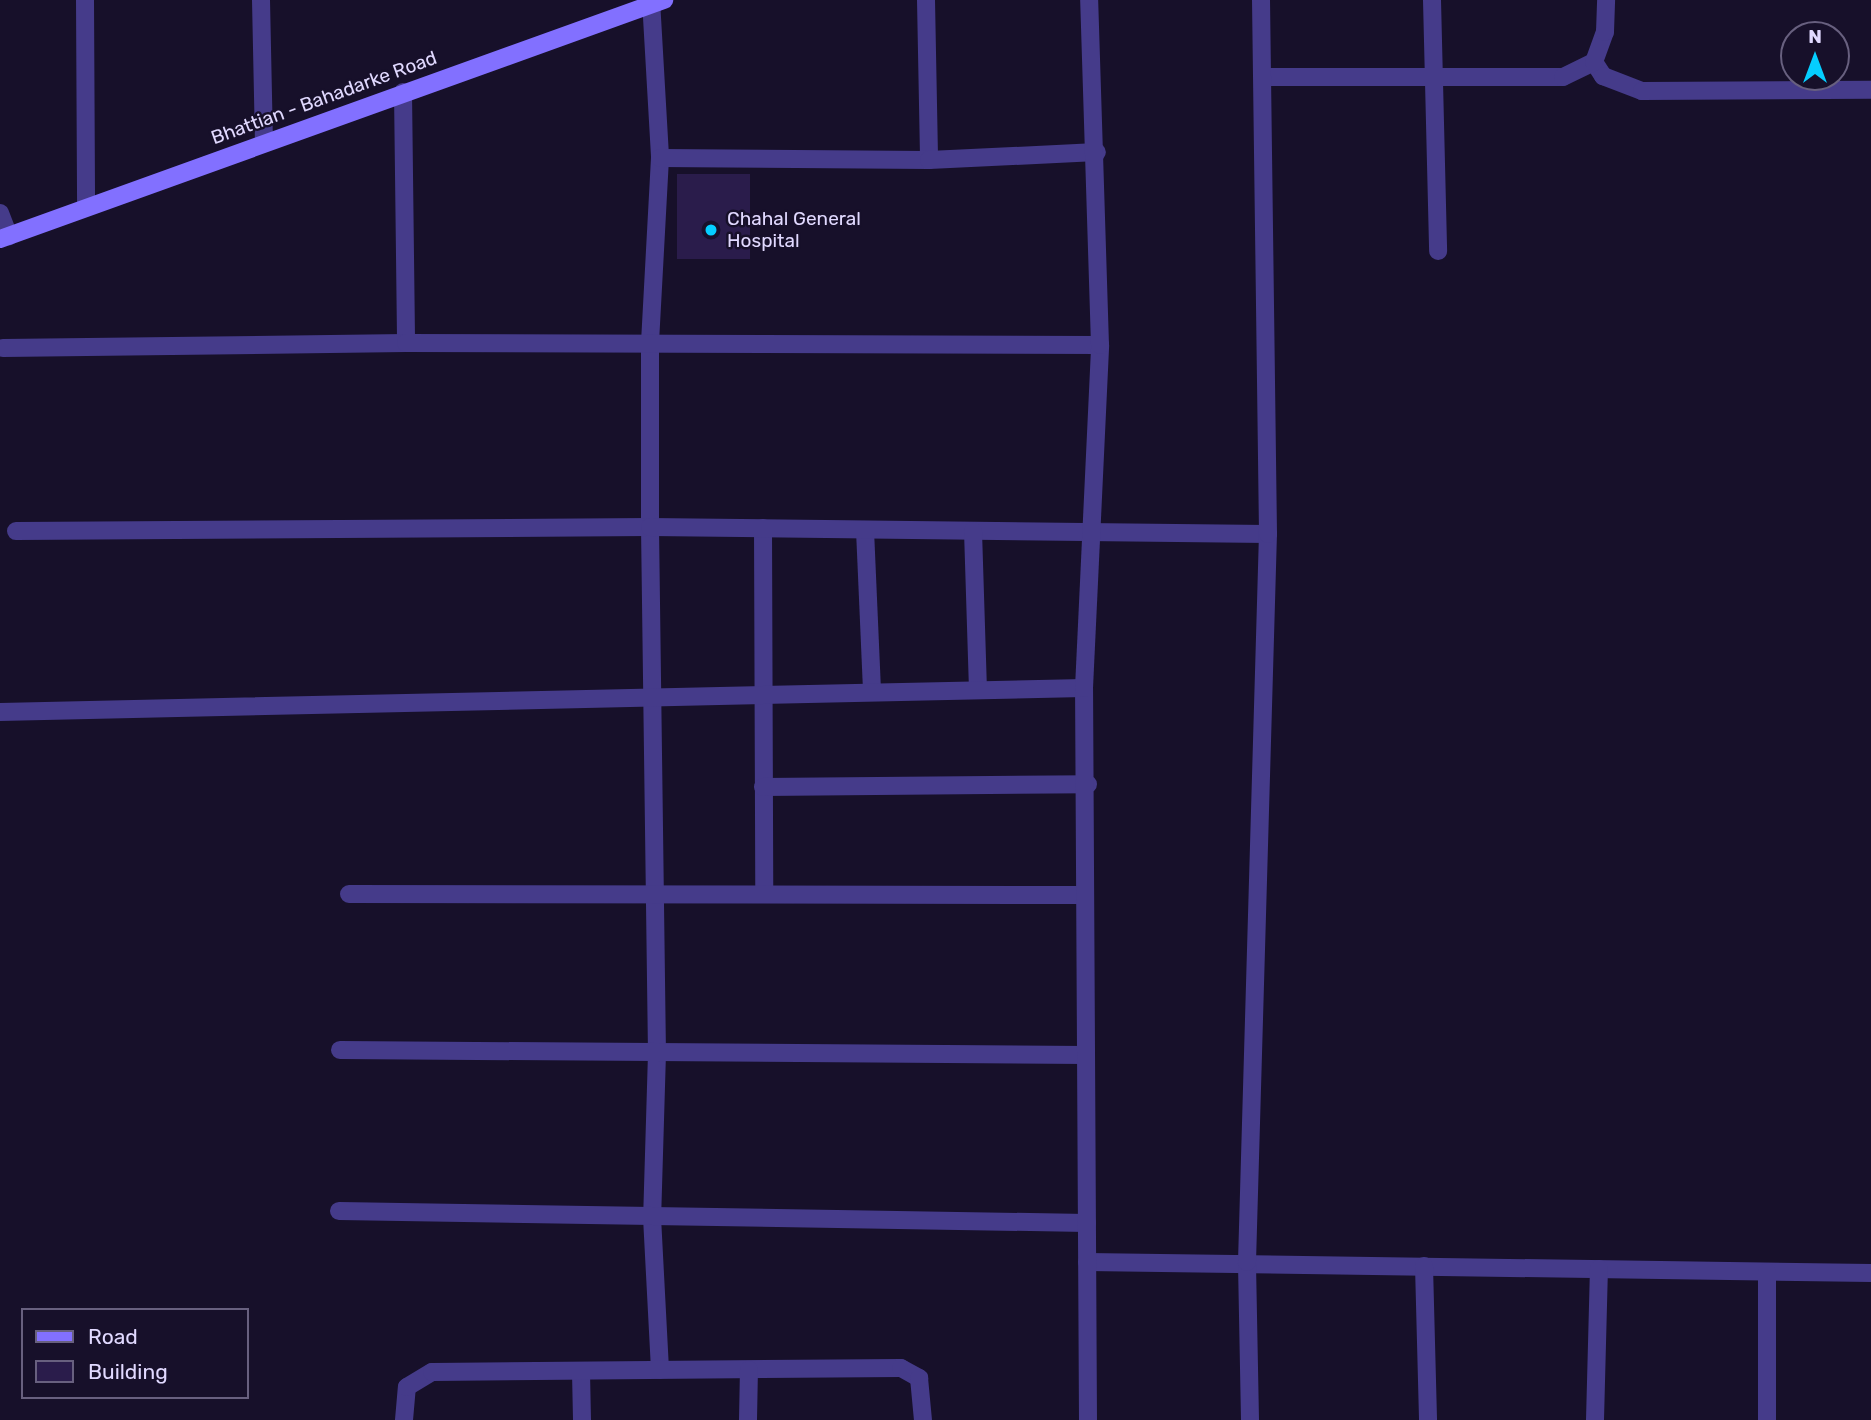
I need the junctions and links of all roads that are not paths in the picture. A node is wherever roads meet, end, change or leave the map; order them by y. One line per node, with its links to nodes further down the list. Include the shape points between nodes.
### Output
1 (85, 0): 18 (street)
2 (261, 0): 14 (street)
3 (926, 0): 17 (street)
4 (1089, 0): 15 (street)
5 (1261, 0): 10 (street)
6 (1432, 0): 11 (street)
7 (1606, 0): 9 (street, via 1605,32)
8 (655, 2): 13 (street, Bhattian - Bahadarke Road); 16 (street)
9 (1594, 62): 11 (street, via 1563,77); 12 (street, via 1612,82 1642,91)
10 (1264, 77): 11 (street); 32 (street)
11 (1431, 79): 21 (street)
12 (1871, 90)
13 (402, 92): 14 (street, Bhattian - Bahadarke Road); 22 (street)
14 (264, 143): 18 (street, Bhattian - Bahadarke Road)
15 (1097, 152): 17 (street); 24 (street)
16 (660, 158): 17 (street); 23 (street)
17 (929, 160)
18 (86, 207): 20 (street, Bhattian - Bahadarke Road)
19 (0, 213): 20 (street)
20 (4, 237)
21 (1438, 251)
22 (406, 342): 23 (street); 25 (street)
23 (650, 343): 24 (street); 26 (street)
24 (1100, 345): 31 (street)
25 (3, 348)
26 (650, 527): 27 (street); 29 (street); 37 (street)
27 (764, 528): 28 (street); 36 (street)
28 (864, 530): 30 (street); 35 (street)
29 (16, 531)
30 (973, 531): 31 (street); 34 (street)
31 (1094, 532): 32 (street); 33 (street)
32 (1268, 534): 52 (street)
33 (1084, 688): 34 (street); 39 (street)
34 (978, 690): 35 (street)
35 (872, 691): 36 (street)
36 (761, 693): 37 (street); 40 (street)
37 (650, 694): 38 (street); 41 (street)
38 (0, 712)
39 (1088, 784): 40 (street); 44 (street)
40 (763, 787): 42 (street)
41 (654, 891): 42 (street); 43 (street); 46 (street)
42 (764, 892): 44 (street)
43 (349, 894)
44 (1085, 895): 47 (street)
45 (341, 1050): 46 (street)
46 (657, 1053): 47 (street); 49 (street)
47 (1086, 1055): 50 (street)
48 (339, 1211): 49 (street)
49 (652, 1217): 50 (street); 57 (street)
50 (1087, 1223): 51 (street)
51 (1087, 1262): 52 (street); 64 (street)
52 (1247, 1262): 53 (street); 65 (street)
53 (1424, 1266): 54 (street); 66 (street)
54 (1599, 1269): 55 (street); 67 (street)
55 (1767, 1272): 56 (street); 68 (street)
56 (1871, 1273)
57 (660, 1370): 58 (street); 59 (street)
58 (748, 1370): 62 (street); 63 (street, via 912,1371 923,1389)
59 (581, 1372): 60 (street, via 432,1372 407,1387); 61 (street)
60 (404, 1420)
61 (582, 1420)
62 (748, 1420)
63 (923, 1420)
64 (1088, 1420)
65 (1250, 1420)
66 (1428, 1420)
67 (1595, 1420)
68 (1767, 1420)

